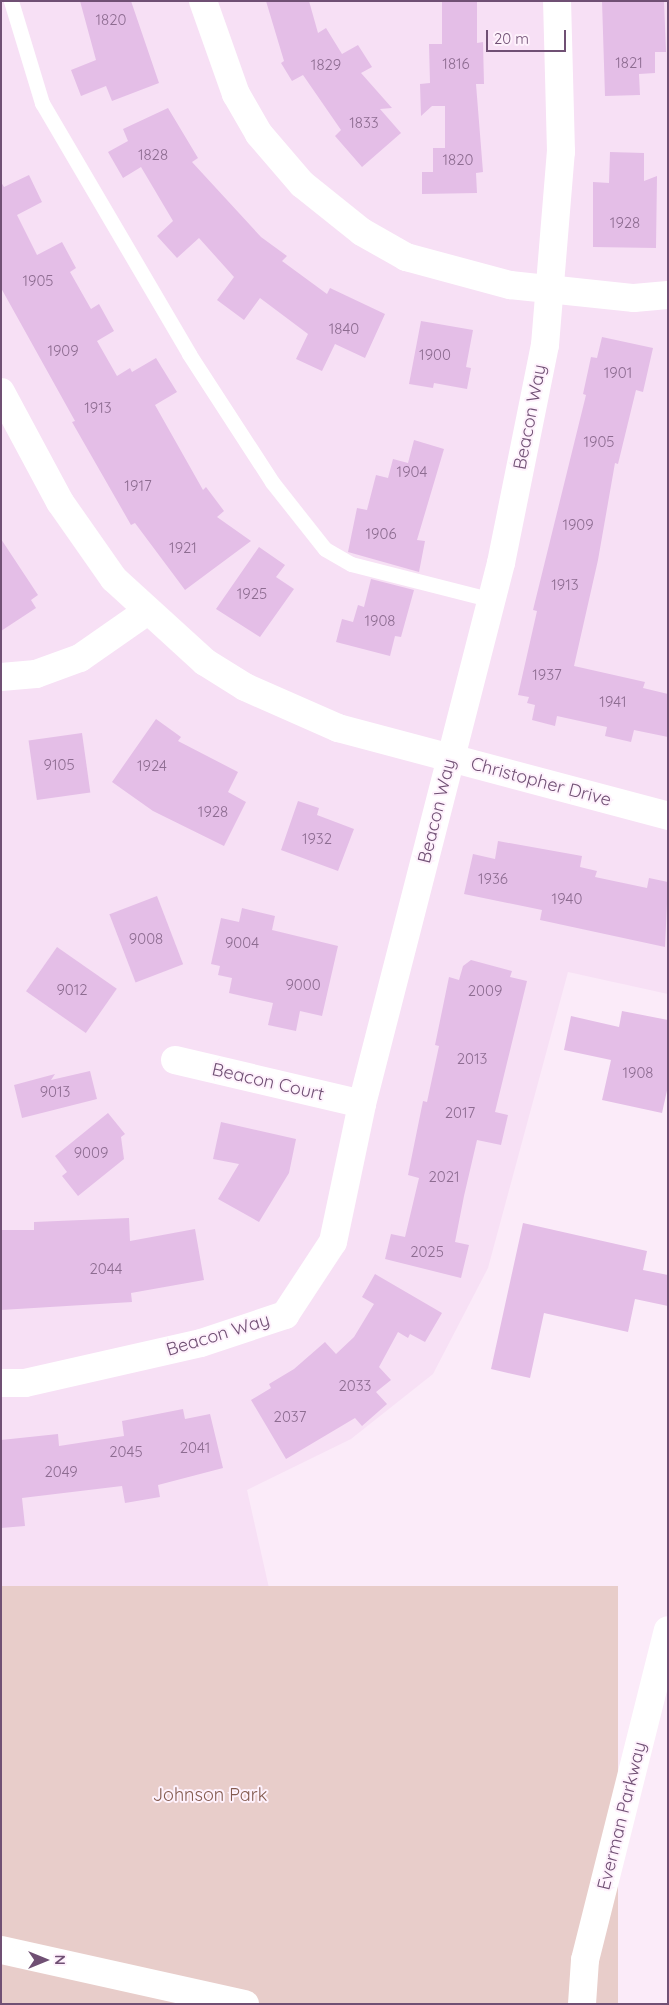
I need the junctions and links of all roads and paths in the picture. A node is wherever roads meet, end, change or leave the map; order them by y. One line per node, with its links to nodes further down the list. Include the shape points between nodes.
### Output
1 (11, 1): 7 (lane, via 42,103 189,354 272,482 325,549 351,564)
2 (202, 1): 4 (street, via 236,94 259,134 302,184 362,232 406,256 510,285)
3 (557, 1): 4 (street, Beacon Way, via 561,152)
4 (549, 292): 5 (street, via 634,298); 7 (street, Beacon Way, via 544,345)
5 (668, 295)
6 (1, 392): 8 (street, Christopher Drive, via 60,502 114,579)
7 (492, 600): 10 (street, Beacon Way)
8 (146, 612): 9 (street, via 80,658 36,674); 10 (street, Christopher Drive, via 205,662 244,687 338,728)
9 (1, 677)
10 (451, 758): 11 (street, Christopher Drive); 13 (street, Beacon Way)
11 (668, 816)
12 (175, 1060): 13 (street, Beacon Court)
13 (362, 1104): 14 (street, Beacon Way, via 333,1242 285,1315 201,1343 25,1383)
14 (1, 1383)
15 (668, 1630): 18 (street, Everman Parkway, via 585,1960)
16 (1, 1950): 17 (street)
17 (244, 2004)
18 (582, 2004)

